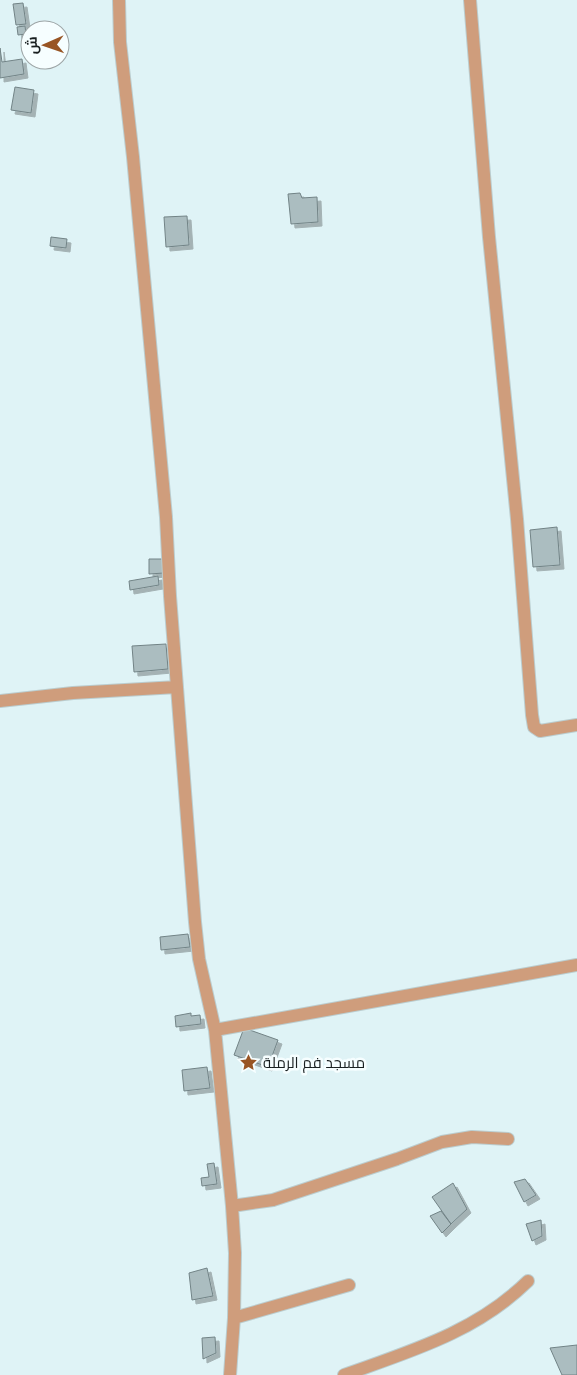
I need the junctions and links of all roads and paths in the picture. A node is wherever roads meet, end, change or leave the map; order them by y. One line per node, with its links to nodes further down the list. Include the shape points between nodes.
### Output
1 (119, 0): 3 (street, via 120,42 160,440)
2 (470, 0): 5 (street, via 532,715 534,727 540,731)
3 (177, 686): 4 (street); 7 (street, via 199,959)
4 (0, 701)
5 (577, 725)
6 (577, 965): 7 (street)
7 (215, 1030): 9 (street)
8 (508, 1139): 9 (street, via 472,1137 442,1142 273,1200)
9 (232, 1206): 12 (street)
10 (528, 1281): 14 (street, via 485,1316 435,1342)
11 (348, 1285): 12 (street)
12 (234, 1318): 13 (street)
13 (230, 1375)
14 (344, 1375)

